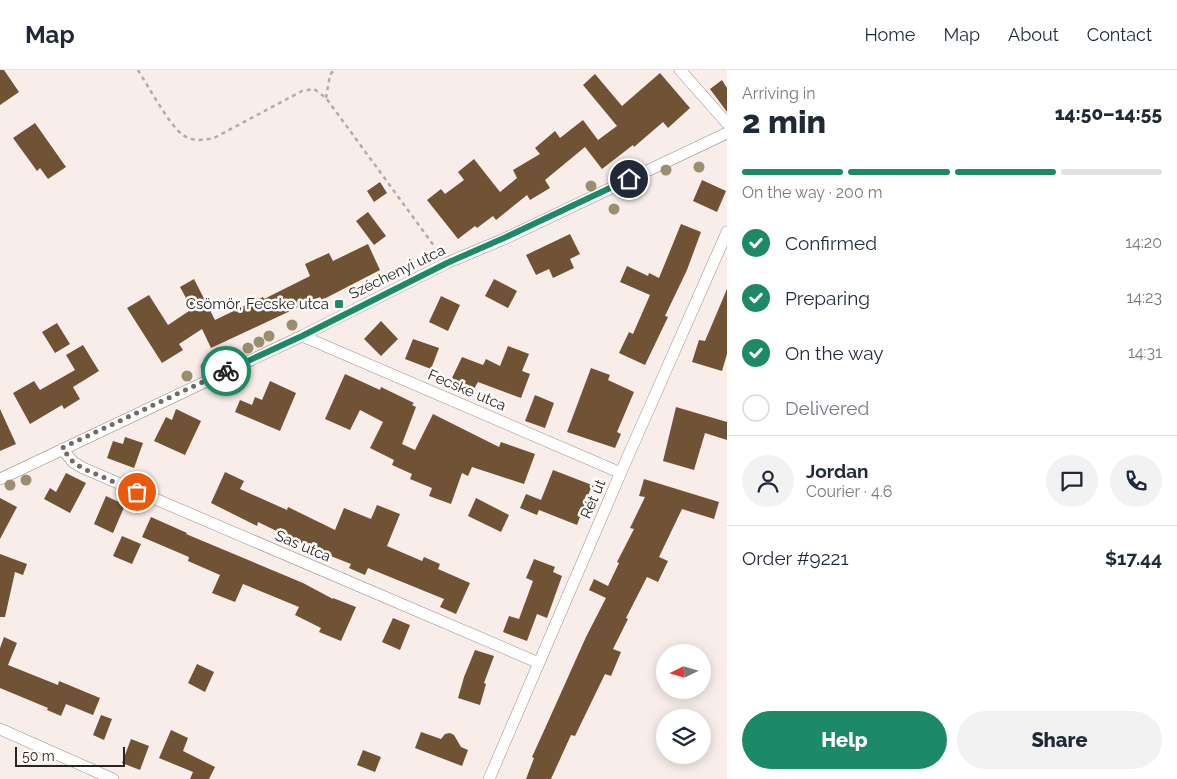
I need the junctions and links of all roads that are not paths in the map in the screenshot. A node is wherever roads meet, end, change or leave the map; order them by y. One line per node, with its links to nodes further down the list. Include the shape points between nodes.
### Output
1 (680, 70): 2 (street)
2 (727, 123)
3 (727, 133): 5 (street, Széchenyi utca, via 447,263)
4 (727, 232): 8 (street, Rét út)
5 (302, 336): 6 (street, Széchenyi utca); 8 (street, Fecske utca)
6 (62, 448): 9 (street, Széchenyi utca); 10 (street, Sas utca, via 82,468)
7 (0, 466): 9 (street)
8 (621, 473): 10 (street, Rét út)
9 (3, 477)
10 (539, 663): 13 (street, Rét út)
11 (0, 729): 12 (street)
12 (113, 779)
13 (489, 779)

